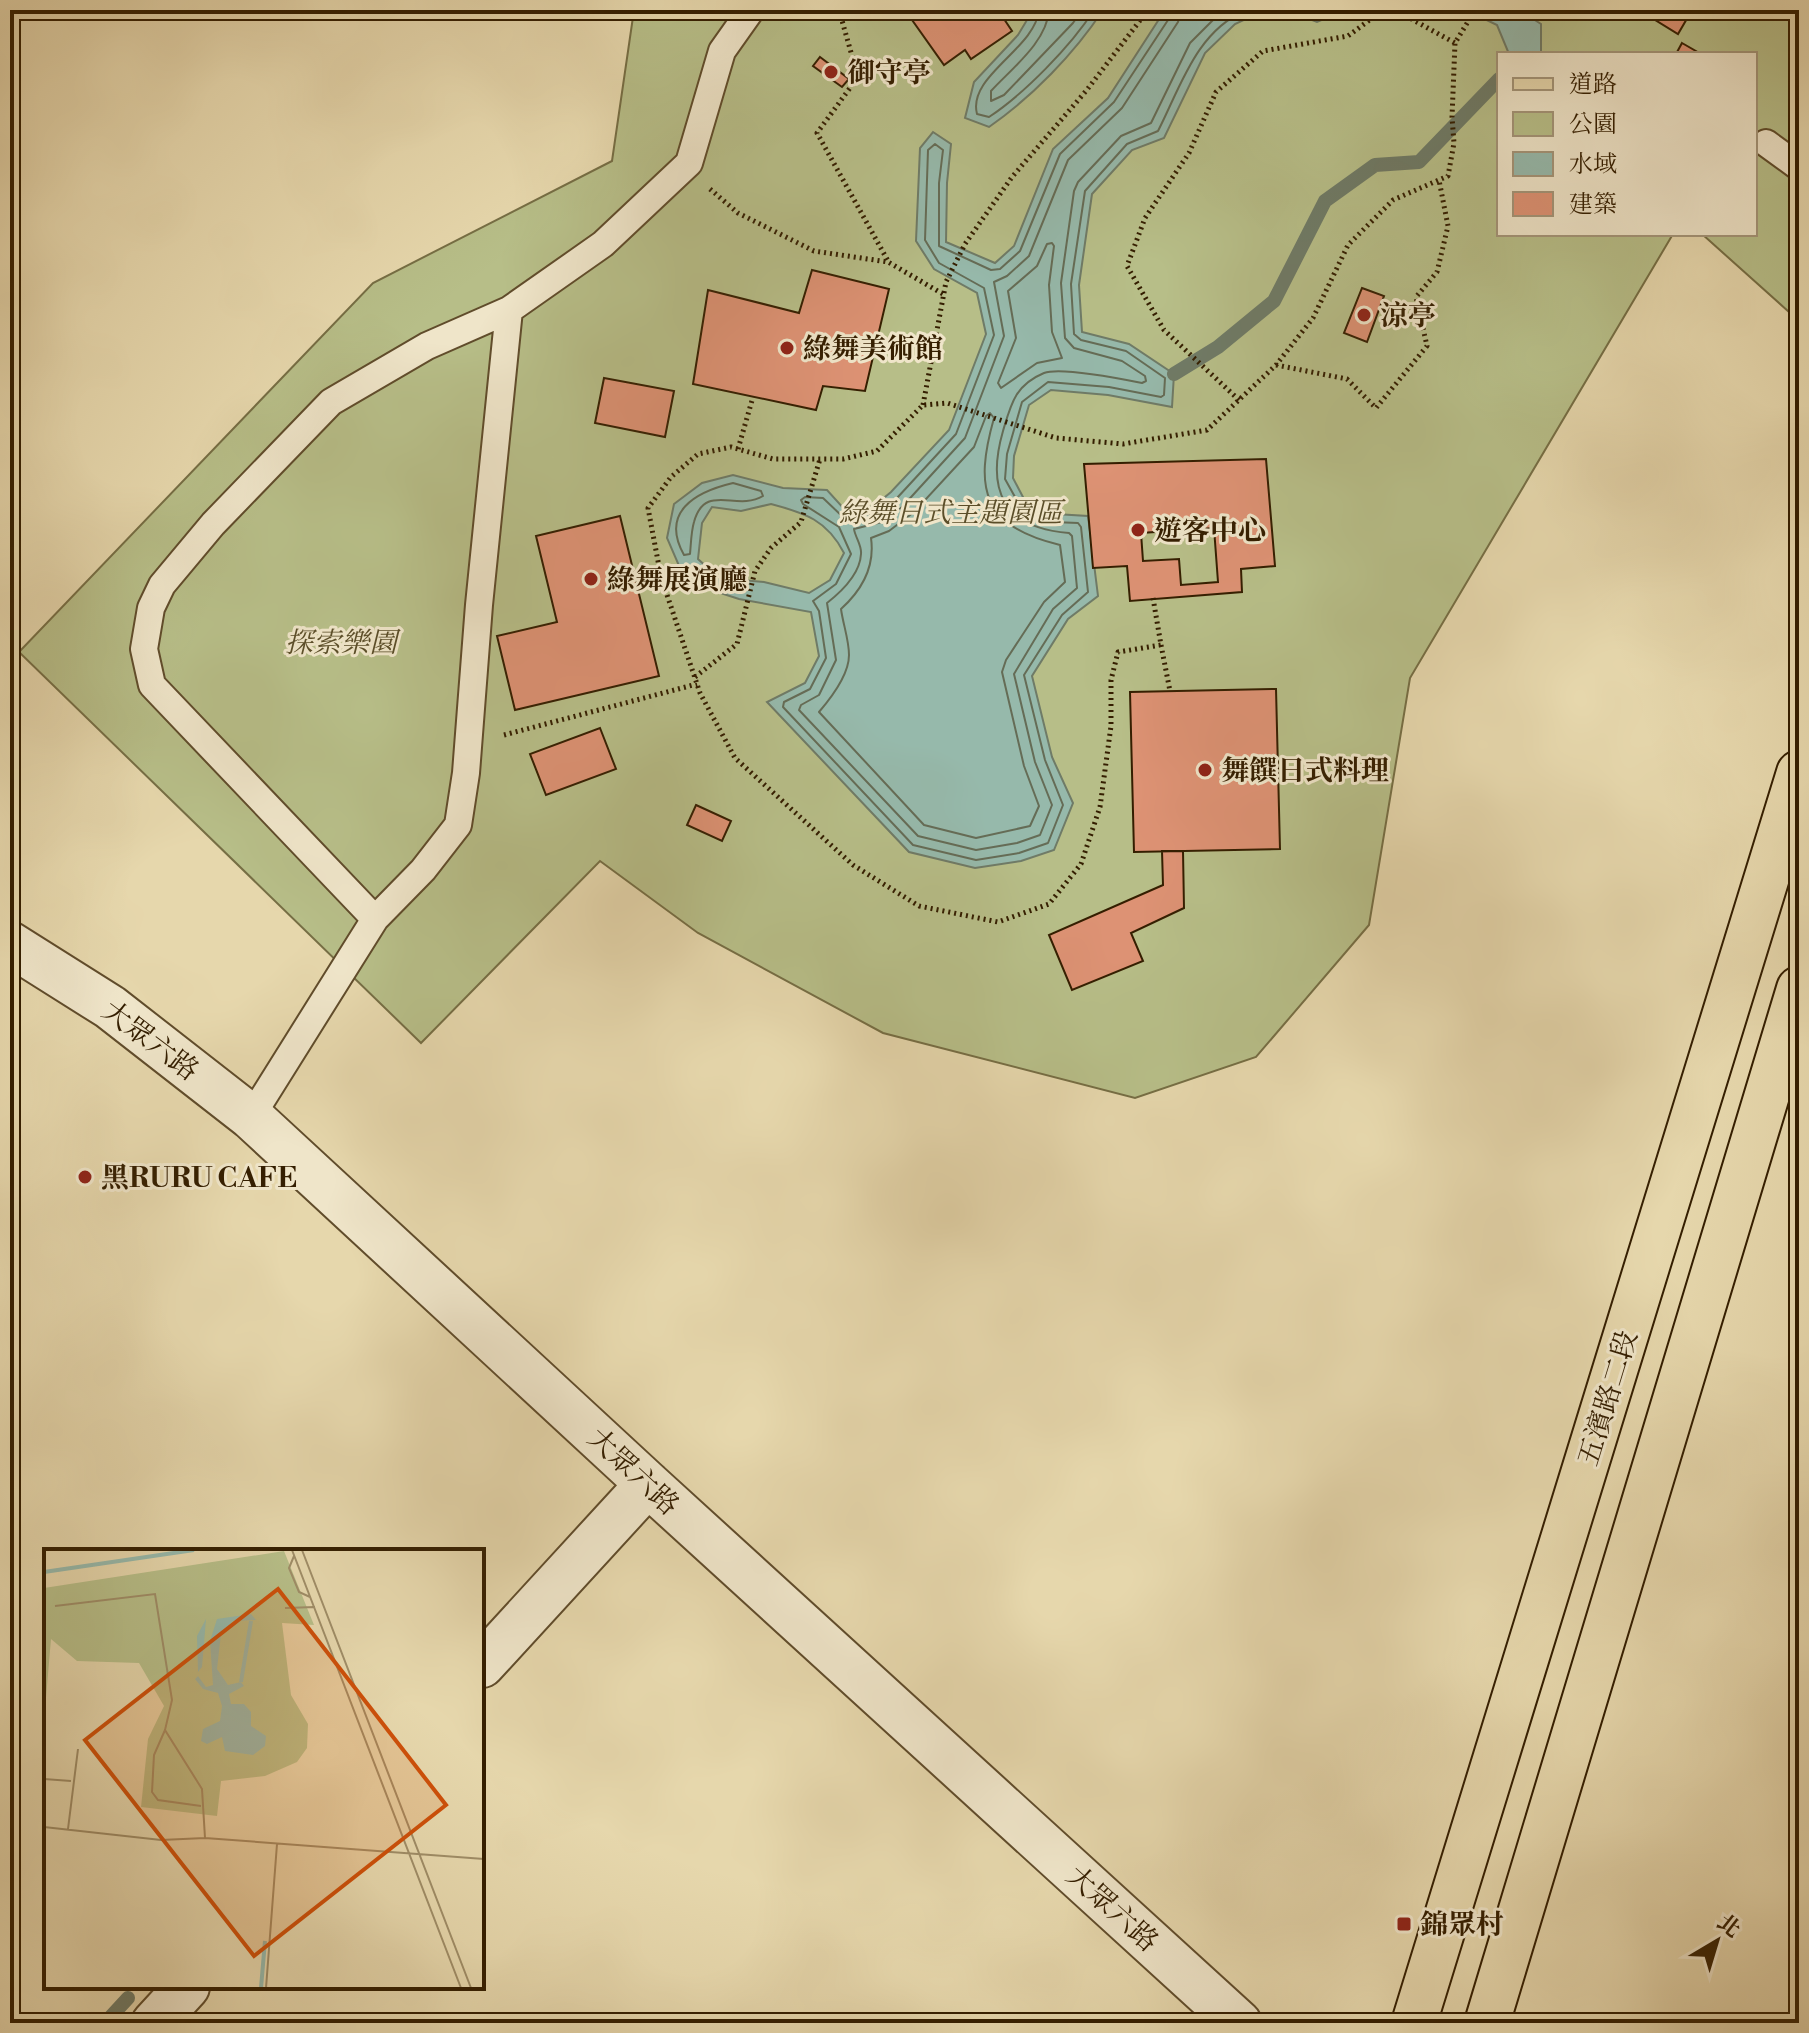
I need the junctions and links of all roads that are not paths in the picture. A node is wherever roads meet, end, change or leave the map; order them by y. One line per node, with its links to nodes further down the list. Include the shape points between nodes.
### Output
1 (751, 10): 4 (lane, via 722,51 685,168 603,244)
2 (1766, 143): 3 (lane)
3 (1799, 167)
4 (509, 310): 6 (lane, via 458,825); 6 (lane, via 427,346 331,402 213,524 162,585 151,608 144,649 152,685)
5 (1799, 773): 15 (main road, 五濱路二段)
6 (375, 919): 9 (lane)
7 (10, 944): 9 (street, 大眾六路, via 110,1007)
8 (1799, 989): 16 (main road)
9 (251, 1117): 10 (street, 大眾六路)
10 (648, 1484): 11 (street); 14 (street, 大眾六路)
11 (484, 1663)
12 (185, 1989): 13 (street)
13 (154, 2023)
14 (1239, 2023)
15 (1414, 2023)
16 (1487, 2023)

